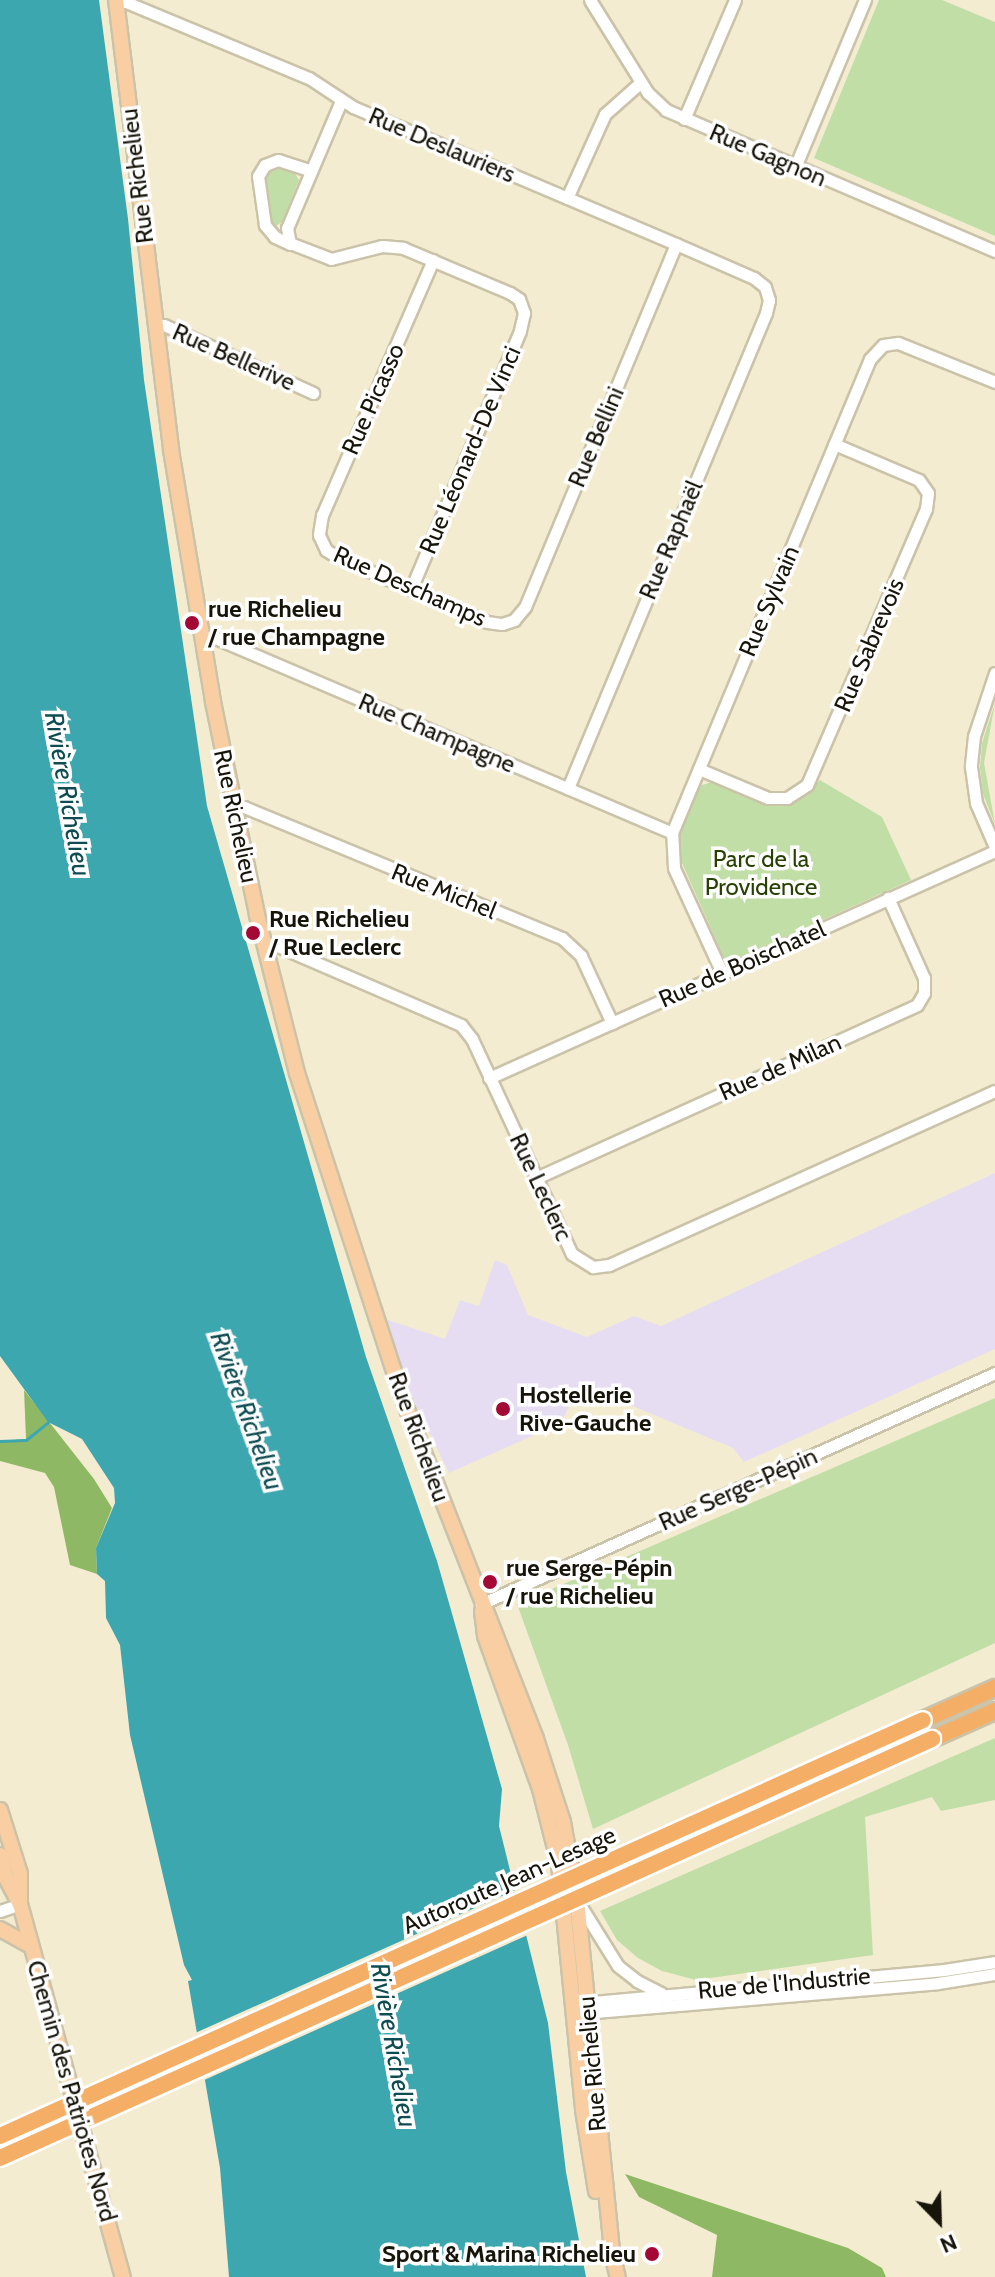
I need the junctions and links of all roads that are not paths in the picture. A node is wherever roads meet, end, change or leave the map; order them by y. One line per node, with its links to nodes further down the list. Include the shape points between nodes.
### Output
1 (735, 0): 7 (street)
2 (865, 0): 8 (street)
3 (116, 1): 6 (street, Rue Deslauriers, via 309,78); 16 (main road, Rue Richelieu)
4 (597, 2): 5 (street, Rue Gagnon)
5 (641, 82): 7 (street, Rue Gagnon, via 657,103); 10 (street, via 605,114)
6 (341, 101): 9 (street); 10 (street, Rue Deslauriers)
7 (684, 119): 8 (street, Rue Gagnon)
8 (795, 167): 13 (street, Rue Gagnon)
9 (311, 171): 12 (street, via 286,230); 12 (street, via 278,160 265,165 258,176 265,225 275,237)
10 (567, 198): 11 (street, Rue Deslauriers)
11 (676, 244): 15 (street, Rue Deslauriers, via 758,279); 22 (street, Rue Bellini, via 525,607)
12 (295, 246): 14 (street, via 336,259 393,246)
13 (995, 251)
14 (433, 260): 20 (street, Rue Picasso, via 322,515); 21 (street, Rue Léonard-De Vinci, via 513,295 524,309 520,331)
15 (767, 290): 27 (street, Rue Raphaël, via 766,313)
16 (154, 325): 18 (street, Rue Bellerive); 23 (main road, Rue Richelieu)
17 (995, 382): 19 (street, Rue Sylvain, via 902,344 883,345 870,359)
18 (313, 393)
19 (834, 444): 26 (street, Rue Sylvain); 26 (street, Rue Sabrevois, via 919,480 928,493 926,509 807,785 787,798 768,798)
20 (320, 539): 21 (street, Rue Deschamps, via 336,557)
21 (411, 589): 22 (street, Rue Deschamps, via 487,622)
22 (506, 623)
23 (202, 638): 27 (street, Rue Champagne, via 213,637); 28 (main road, Rue Richelieu)
24 (995, 673): 25 (street)
25 (993, 688): 30 (street, via 973,743 971,774 976,803)
26 (699, 769): 29 (street, Rue Sylvain)
27 (568, 788): 29 (street, Rue Champagne)
28 (234, 808): 32 (main road, Rue Richelieu); 34 (street, Rue Michel, via 244,807 562,938 581,956)
29 (672, 833): 33 (street, Rue Sylvain, via 674,868)
30 (995, 849): 31 (street, Rue de Boischatel)
31 (888, 898): 33 (street, Rue de Boischatel); 37 (street, Rue de Milan, via 924,978 917,1005)
32 (264, 946): 35 (street, Rue Leclerc, via 273,944 457,1022); 39 (main road, Rue Richelieu, via 297,1073 389,1358)
33 (722, 973): 34 (street, Rue de Boischatel)
34 (612, 1023): 35 (street, Rue de Boischatel)
35 (489, 1078): 37 (street, Rue Leclerc)
36 (995, 1091): 37 (street, Rue Leclerc, via 601,1267 585,1265 572,1254)
37 (536, 1178)
38 (995, 1373): 39 (street, Rue Serge-Pépin)
39 (481, 1604): 44 (main road, Rue Richelieu, via 550,1779); 52 (main road, Rue Richelieu, via 485,1636 553,1835)
40 (995, 1688): 53 (highway, Autoroute Jean-Lesage, bridge)
41 (995, 1711): 54 (highway, Autoroute Jean-Lesage, bridge)
42 (0, 1810): 45 (main road, Chemin des Patriotes Nord, via 20,1874)
43 (0, 1855): 45 (main road, Chemin des Patriotes Nord)
44 (577, 1900): 51 (street, via 618,1966); 52 (main road, Rue Richelieu)
45 (20, 1904): 46 (street); 48 (main road, Chemin des Patriotes Nord)
46 (0, 1911)
47 (0, 1929): 48 (main road)
48 (31, 1946): 55 (main road, Chemin des Patriotes Nord)
49 (995, 1962): 51 (street, Rue de l'Industrie)
50 (995, 1974): 52 (street, Rue de l'Industrie, via 938,1983)
51 (662, 1994): 52 (street, Rue de l'Industrie)
52 (580, 2008): 56 (main road, Rue Richelieu)
53 (0, 2136)
54 (0, 2158)
55 (123, 2277)
56 (618, 2277)

